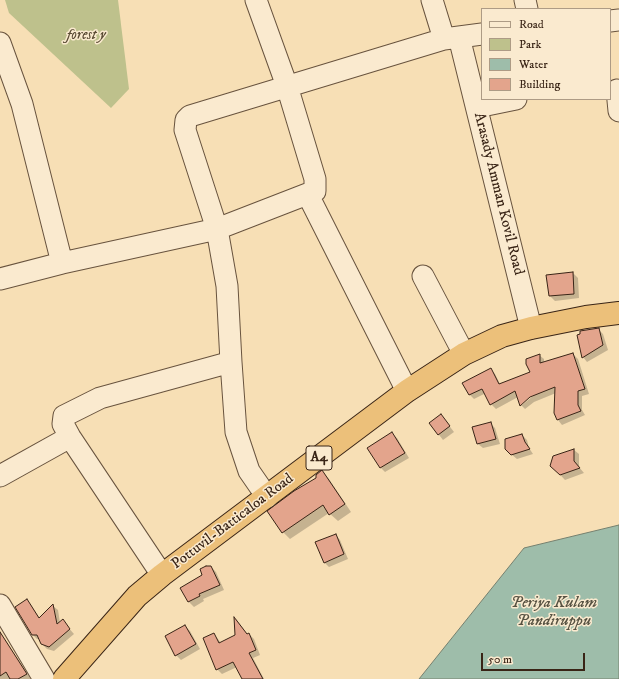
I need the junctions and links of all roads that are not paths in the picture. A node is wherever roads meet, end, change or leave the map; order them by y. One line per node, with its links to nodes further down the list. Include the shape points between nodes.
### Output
1 (256, 0): 6 (street)
2 (432, 0): 4 (street, Arasady Amman Kovil Road)
3 (481, 34): 4 (street)
4 (452, 38): 6 (street); 9 (street, Arasady Amman Kovil Road)
5 (0, 42): 13 (street, via 22,104)
6 (287, 86): 11 (street, via 315,179 315,191); 12 (street, via 190,116 186,120 185,130)
7 (615, 90): 10 (street)
8 (511, 100): 9 (street)
9 (476, 107): 17 (street, Arasady Amman Kovil Road)
10 (619, 111)
11 (308, 194): 12 (street); 20 (street)
12 (217, 229): 13 (street); 19 (street, via 227,286)
13 (62, 263): 15 (street)
14 (423, 276): 18 (street)
15 (0, 279)
16 (619, 313): 17 (highway, Pottuvil-Batticaloa Road / A4)
17 (531, 328): 18 (highway, Pottuvil-Batticaloa Road / A4, via 502,336)
18 (464, 354): 20 (highway, Pottuvil-Batticaloa Road / A4)
19 (230, 362): 21 (street, via 100,398 64,416 63,424); 23 (street, via 236,432 249,471)
20 (407, 392): 23 (highway, Pottuvil-Batticaloa Road / A4)
21 (70, 437): 22 (street); 24 (street)
22 (0, 476)
23 (267, 497): 24 (highway, Pottuvil-Batticaloa Road / A4)
24 (162, 575): 27 (highway, Pottuvil-Batticaloa Road / A4, via 137,596)
25 (0, 605): 26 (street)
26 (44, 679)
27 (64, 679)

